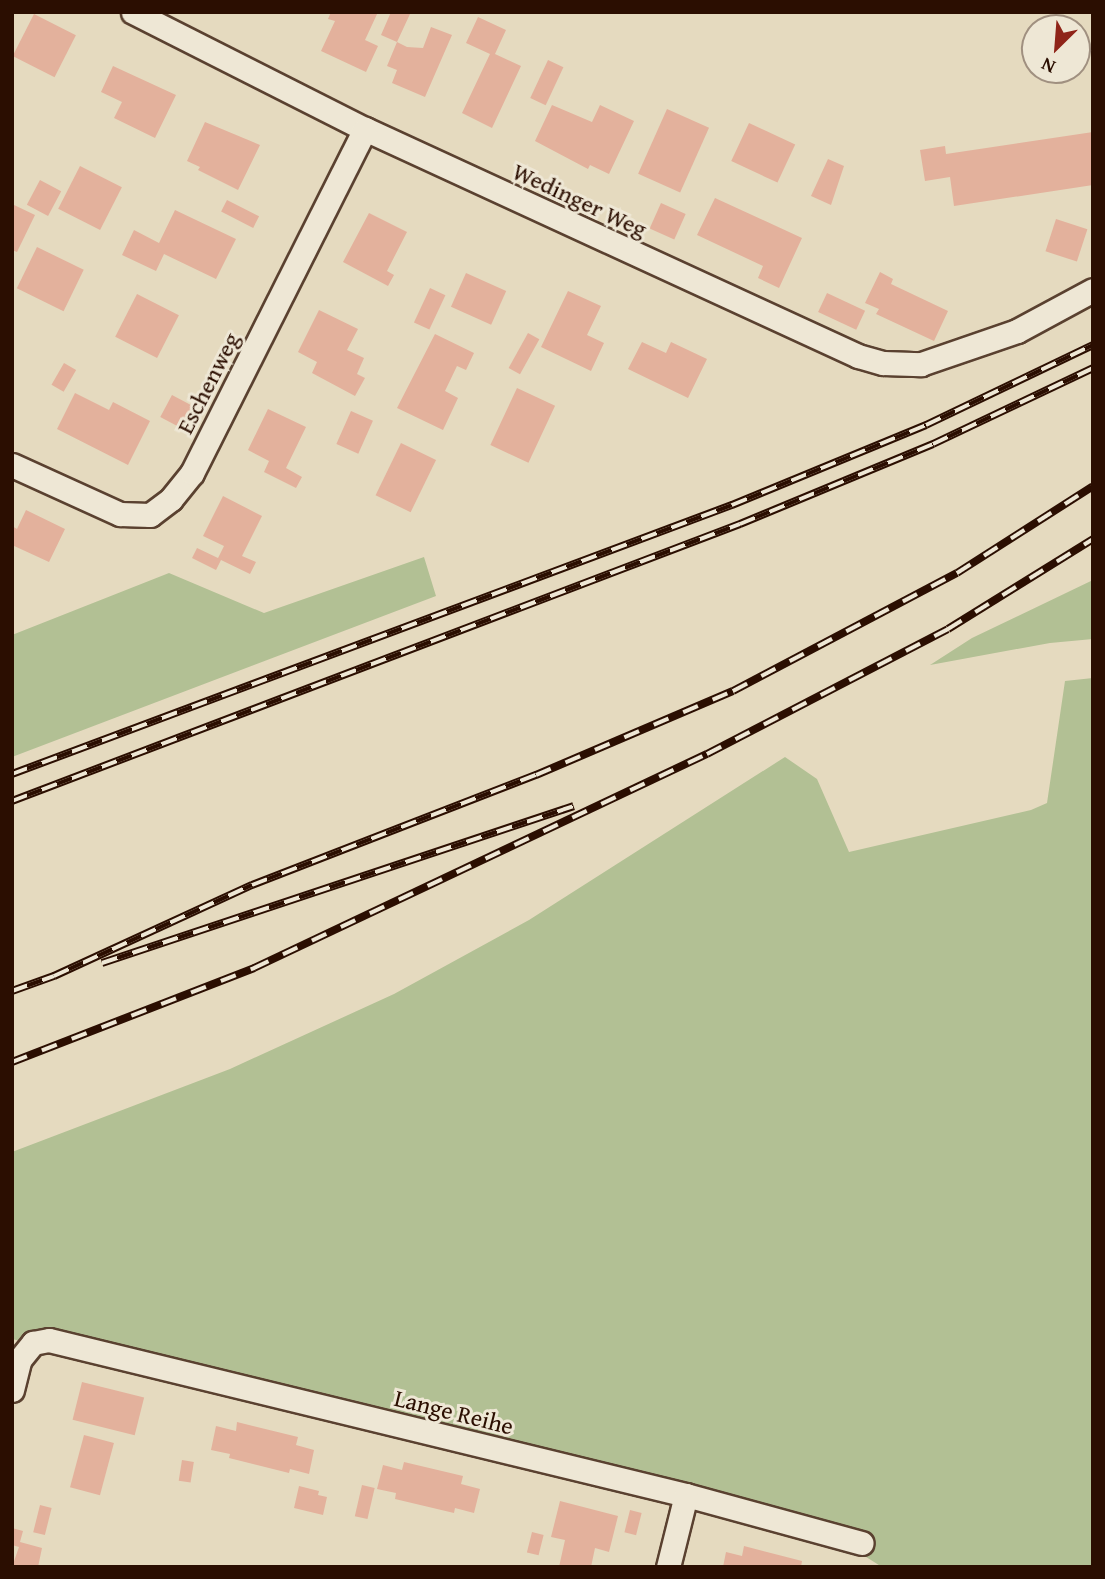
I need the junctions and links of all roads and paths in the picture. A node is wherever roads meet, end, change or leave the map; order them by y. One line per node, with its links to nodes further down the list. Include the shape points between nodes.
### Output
1 (133, 12): 2 (street, Wedinger Weg)
2 (365, 129): 3 (street, Wedinger Weg, via 858,356 883,363 921,364 1017,331); 4 (street, Eschenweg, via 192,473 171,499 150,515 120,514)
3 (1093, 290)
4 (12, 465)
5 (12, 1390): 6 (street, Lange Reihe, via 20,1359 33,1343 49,1340)
6 (686, 1495): 7 (street, Lange Reihe); 8 (street)
7 (862, 1543)
8 (668, 1567)

